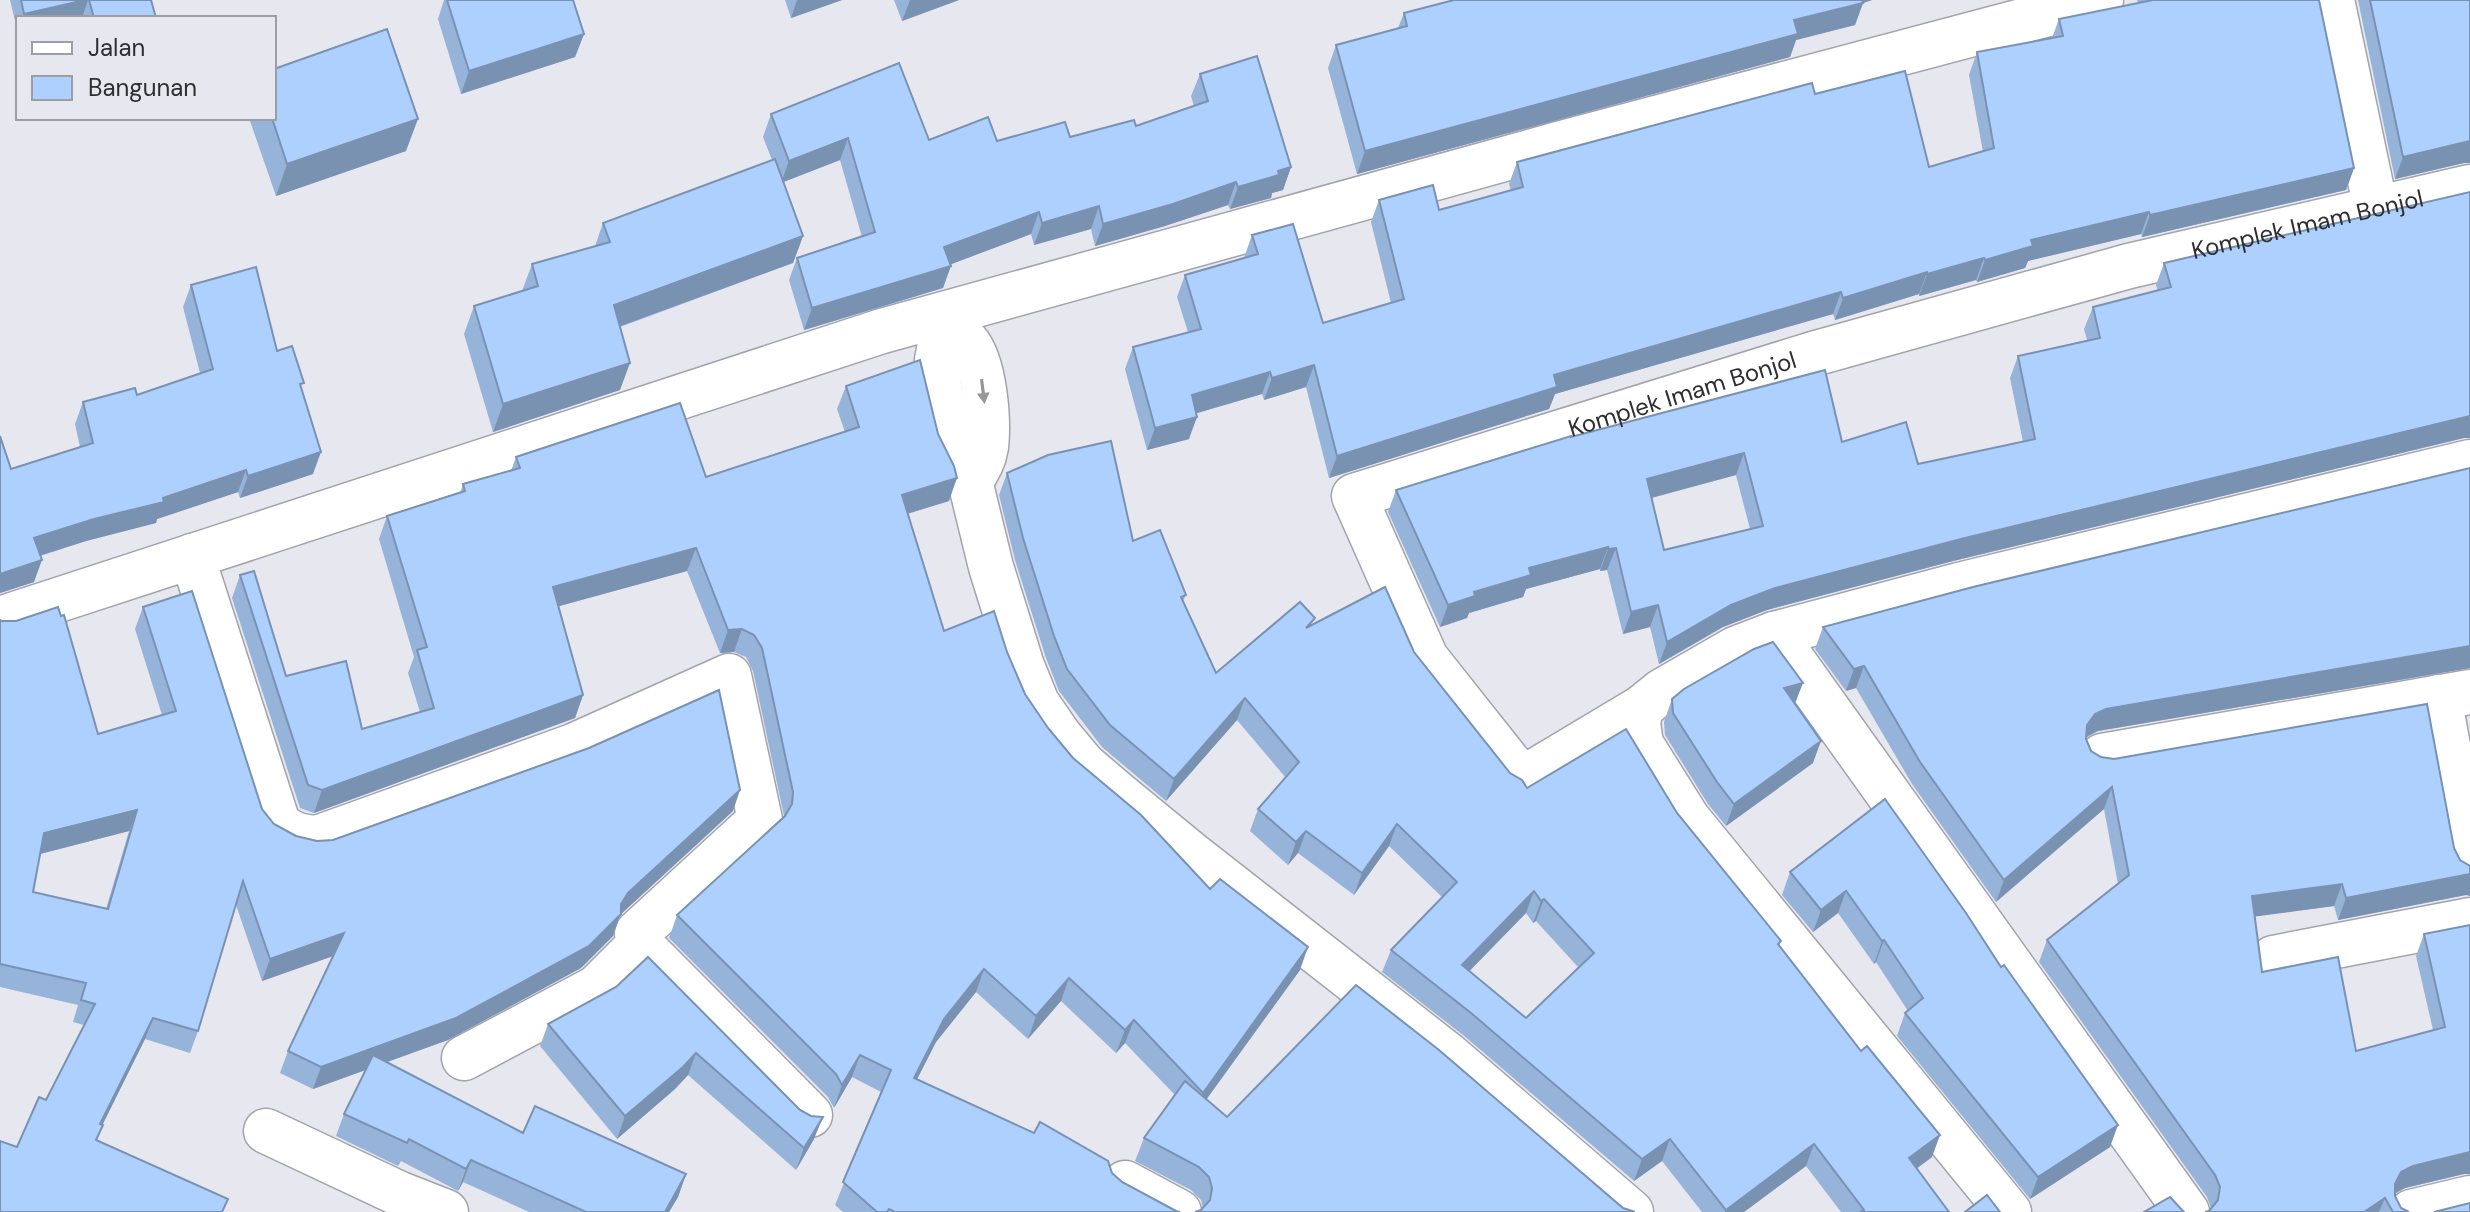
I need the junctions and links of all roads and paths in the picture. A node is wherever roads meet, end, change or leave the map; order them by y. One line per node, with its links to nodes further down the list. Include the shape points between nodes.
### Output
1 (2101, 0): 5 (street, via 1562,143)
2 (2332, 0): 4 (street)
3 (2470, 187): 4 (street, Komplek Imam Bonjol)
4 (2376, 209): 11 (street, Komplek Imam Bonjol, via 2129,266 1813,354 1354,496 1426,658 1522,779)
5 (945, 322): 7 (street, via 882,331); 24 (street, via 938,351 939,387 954,450 970,481 1022,666 1037,703 1059,735 1084,765 1447,1054)
6 (2470, 462): 9 (street)
7 (192, 556): 8 (street); 15 (street, via 278,823 300,837 317,838 573,746 729,676 760,820 637,933)
8 (0, 619)
9 (1774, 634): 11 (street, via 1735,649); 26 (street)
10 (2454, 695): 12 (street); 13 (street)
11 (1641, 708): 25 (street, via 1641,744 1688,819)
12 (2102, 756)
13 (2470, 865)
14 (2470, 920): 16 (street)
15 (640, 944): 17 (street, via 596,988); 18 (street)
16 (2273, 958)
17 (464, 1058)
18 (810, 1115)
19 (266, 1131): 22 (street)
20 (1125, 1183): 23 (street)
21 (2470, 1198): 27 (street)
22 (446, 1212)
23 (1179, 1212)
24 (1631, 1212)
25 (2009, 1212)
26 (2187, 1212)
27 (2411, 1212)

